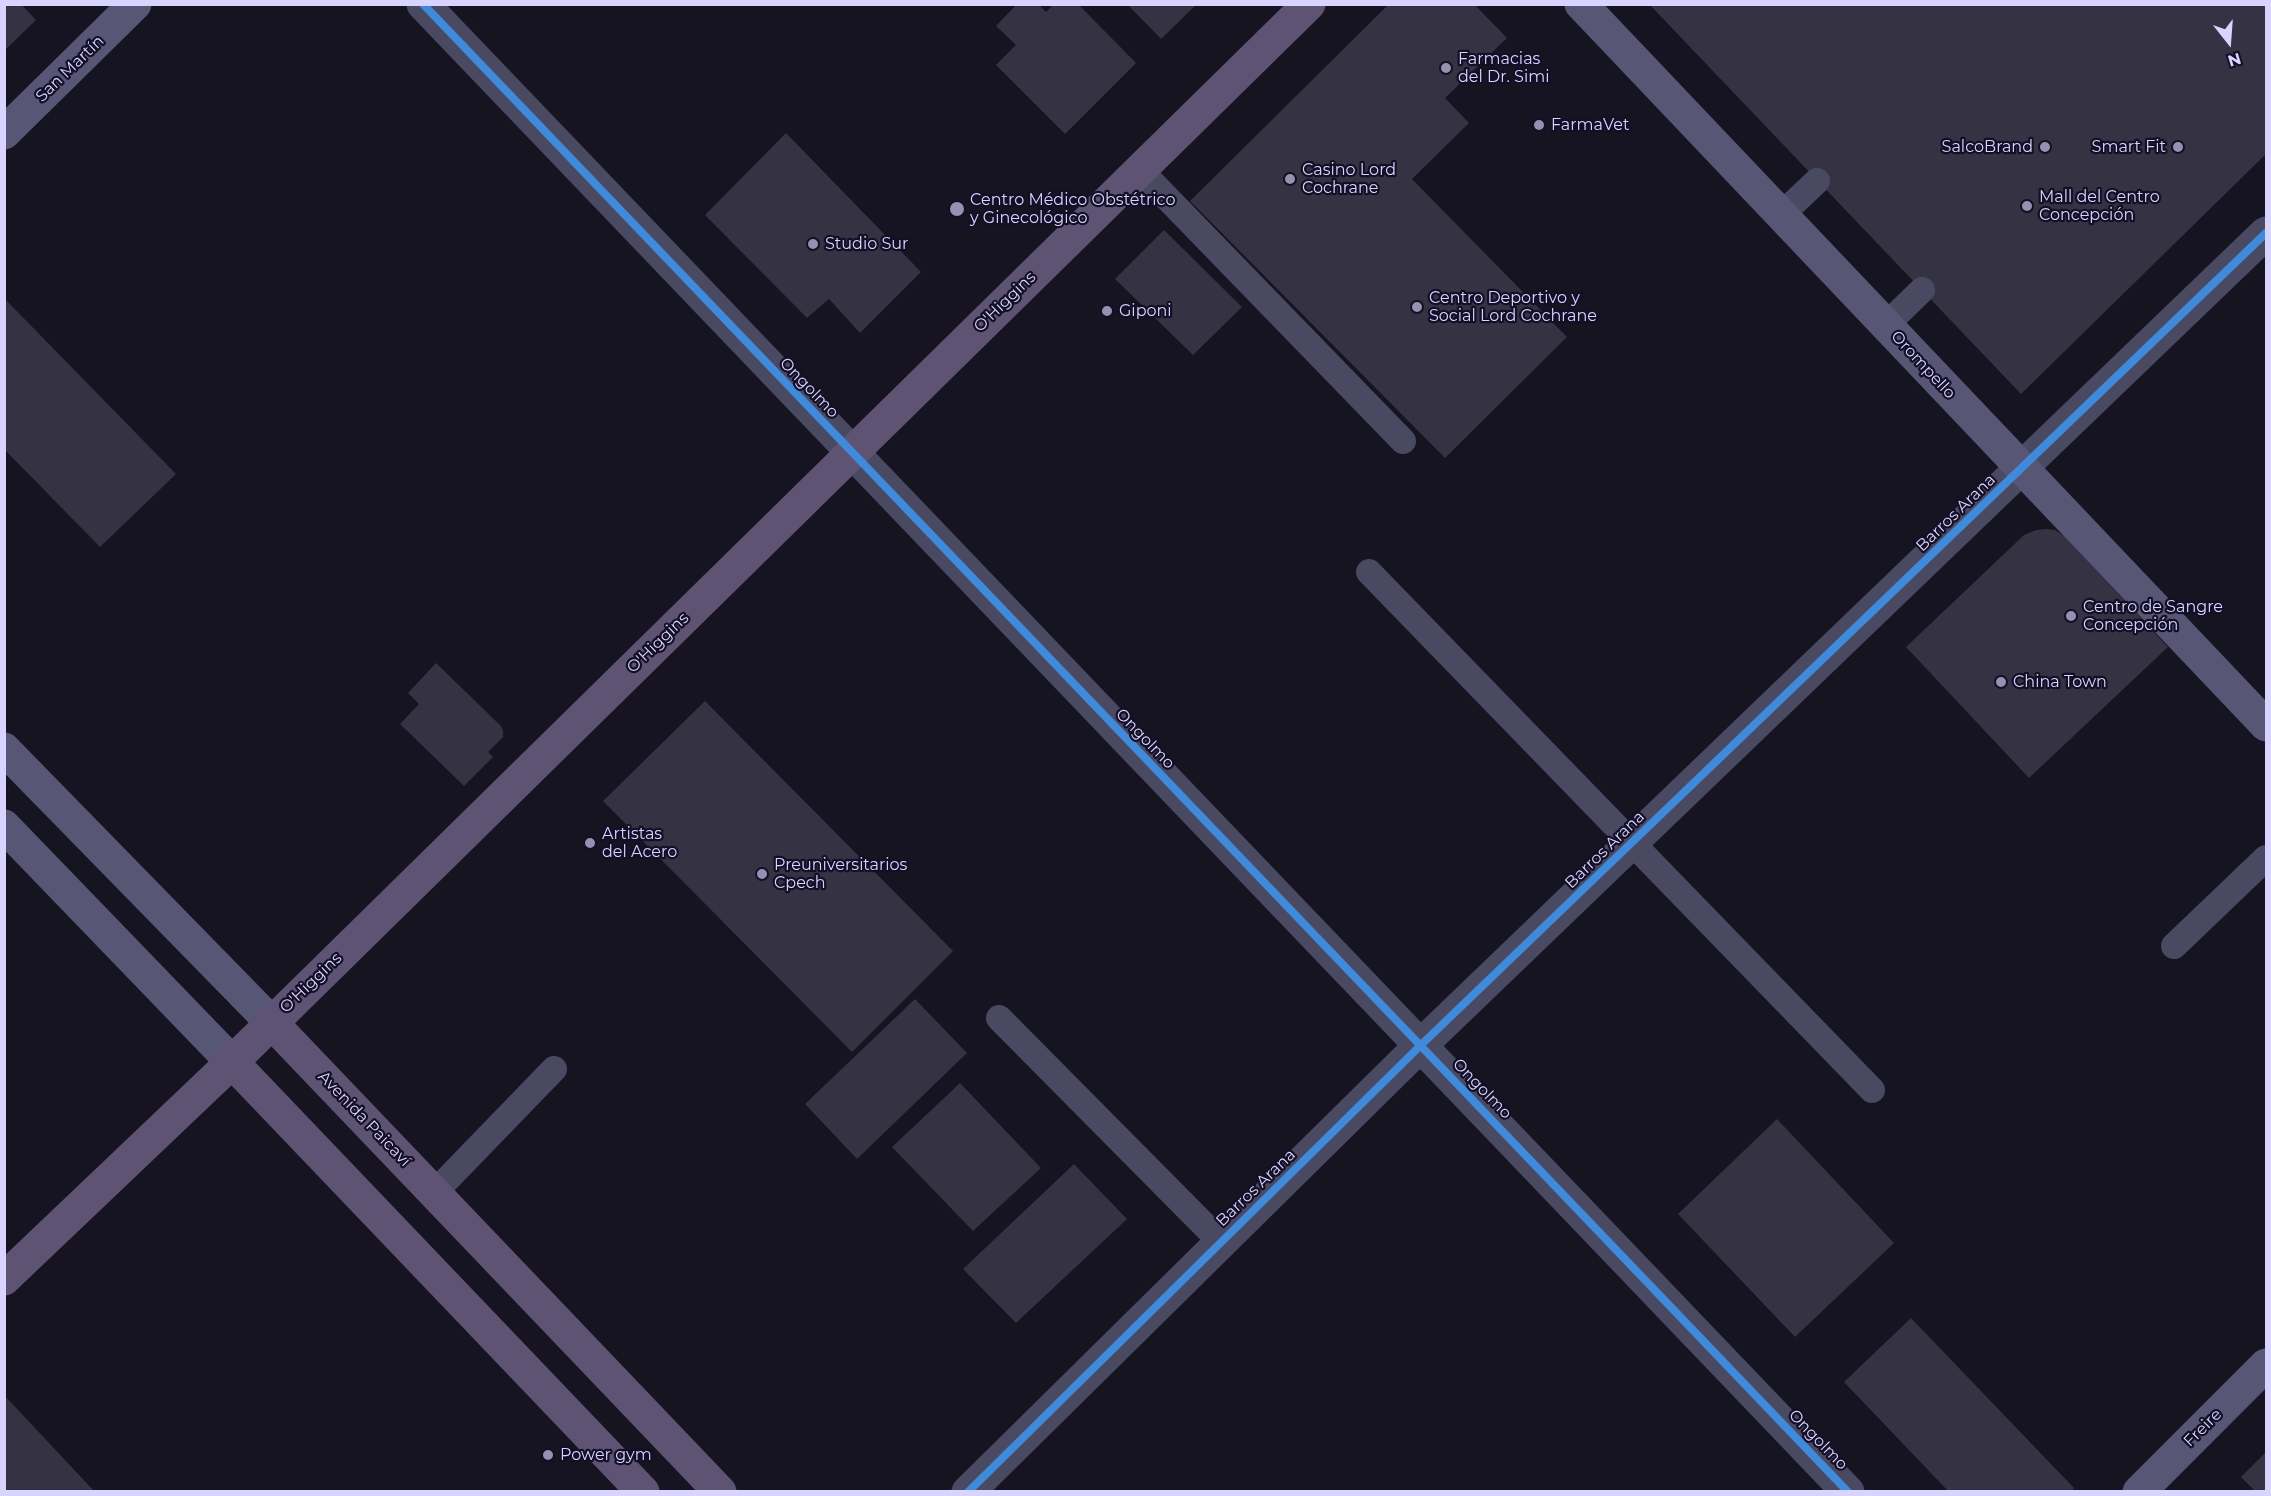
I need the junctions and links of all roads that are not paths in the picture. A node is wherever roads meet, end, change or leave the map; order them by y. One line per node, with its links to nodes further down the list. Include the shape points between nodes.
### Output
1 (135, 4): 5 (main road, San Martín)
2 (423, 4): 13 (street, Ongolmo)
3 (1309, 4): 6 (main road, O'Higgins)
4 (1581, 4): 8 (main road, Orompello)
5 (4, 133)
6 (1140, 170): 12 (lane); 13 (main road, O'Higgins)
7 (1817, 181): 8 (lane)
8 (1780, 214): 11 (main road, Orompello)
9 (2266, 233): 14 (street, Barros Arana)
10 (1922, 290): 11 (lane)
11 (1886, 325): 14 (main road, Orompello)
12 (1403, 441)
13 (852, 452): 23 (main road, O'Higgins); 24 (street, Ongolmo)
14 (2022, 469): 16 (main road, Orompello); 19 (street, Barros Arana)
15 (1369, 572): 19 (lane)
16 (2266, 725)
17 (4, 749): 23 (main road, Avenida Paicaví)
18 (4, 826): 25 (main road)
19 (1632, 842): 24 (street, Barros Arana); 27 (lane)
20 (2266, 858): 21 (lane)
21 (2174, 946)
22 (999, 1018): 29 (lane)
23 (271, 1022): 25 (main road, O'Higgins); 28 (main road, Avenida Paicaví)
24 (1421, 1045): 29 (street, Barros Arana); 35 (street, Ongolmo)
25 (232, 1062): 30 (main road, O'Higgins); 32 (main road)
26 (554, 1069): 28 (lane)
27 (1872, 1090)
28 (434, 1193): 33 (main road, Avenida Paicaví)
29 (1221, 1242): 34 (street, Barros Arana)
30 (4, 1279)
31 (2266, 1365): 36 (main road, Freire)
32 (643, 1491)
33 (720, 1491)
34 (968, 1491)
35 (1848, 1491)
36 (2139, 1491)

